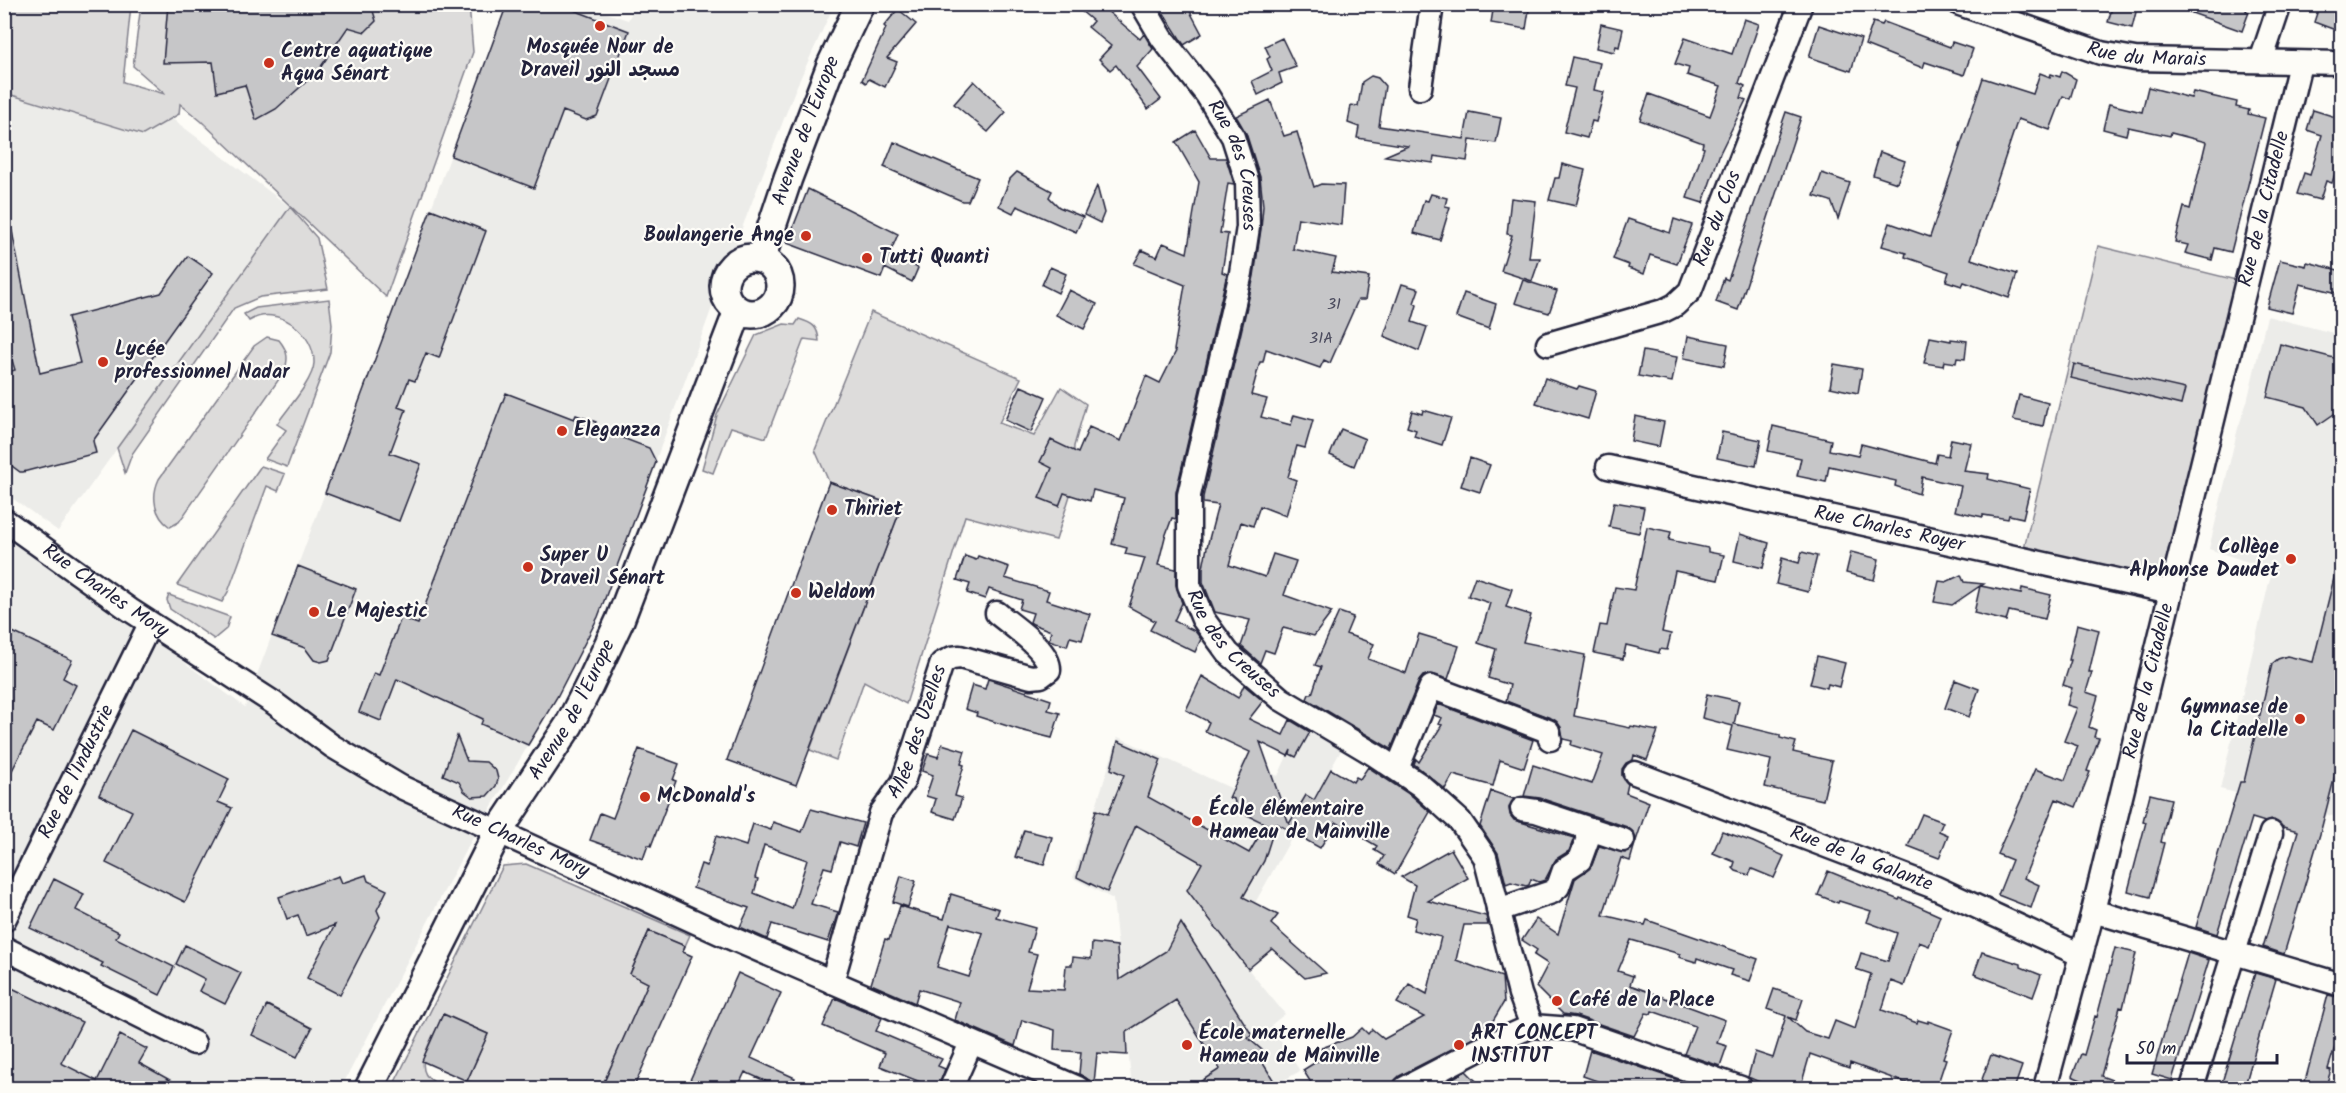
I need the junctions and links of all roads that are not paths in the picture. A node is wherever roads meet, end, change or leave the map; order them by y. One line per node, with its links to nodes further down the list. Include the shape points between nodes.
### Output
1 (860, 4): 11 (main road, Avenue de l'Europe, via 831,65)
2 (1142, 4): 20 (street, Rue des Creuses, via 1233,137 1246,181 1248,227 1241,273 1189,495 1190,585 1203,619 1228,653 1281,699)
3 (1432, 4): 10 (street)
4 (1801, 4): 13 (street, Rue du Clos, via 1690,291 1663,311)
5 (1960, 4): 7 (street, Rue du Marais, via 2101,53 2135,59)
6 (2280, 4): 7 (street)
7 (2260, 61): 9 (street, Rue du Marais)
8 (2342, 63): 9 (street, Rue du Marais)
9 (2300, 64): 16 (street, Rue de la Citadelle)
10 (1420, 88)
11 (761, 259): 12 (main road, via 744,259 729,268 725,276 724,292); 12 (main road, via 776,270 778,297 765,311)
12 (738, 311): 24 (main road, Avenue de l'Europe, via 620,620 569,725)
13 (1548, 344)
14 (1608, 467): 16 (street, Rue Charles Royer)
15 (4, 520): 18 (street, Rue Charles Mory)
16 (2171, 592): 28 (street, Rue de la Citadelle)
17 (997, 613): 33 (street, Allée des Uzelles, via 1043,652 1049,670 1031,677 960,657 942,663 903,782 881,813)
18 (150, 624): 24 (street, Rue Charles Mory, via 367,768); 29 (street, Rue de l'Industrie)
19 (1550, 740): 20 (street, via 1548,730 1431,687)
20 (1397, 769): 27 (street, Rue des Creuses, via 1460,821 1485,857)
21 (1635, 773): 32 (street, Rue de la Galante, via 1934,887)
22 (1522, 810): 23 (street)
23 (1591, 830): 26 (street); 27 (street, via 1580,860 1564,870 1558,887)
24 (498, 832): 33 (street, Rue Charles Mory); 39 (main road, Avenue de l'Europe)
25 (2271, 832): 31 (street)
26 (1623, 840)
27 (1498, 910): 35 (street, Rue des Creuses, via 1520,994)
28 (2093, 910): 31 (street); 32 (street, Rue de la Citadelle)
29 (4, 920)
30 (4, 948): 36 (street)
31 (2234, 953): 34 (street); 45 (street)
32 (2081, 956): 44 (street, Rue de la Citadelle)
33 (832, 982): 37 (street, Rue Charles Mory)
34 (2342, 985)
35 (1533, 1026): 38 (street, via 1572,1029); 42 (street)
36 (194, 1043)
37 (971, 1044): 40 (street); 41 (street, Rue Charles Mory)
38 (1707, 1084): 43 (street)
39 (369, 1089)
40 (951, 1089)
41 (1078, 1089)
42 (1405, 1089)
43 (1741, 1089)
44 (2045, 1089)
45 (2192, 1089)

